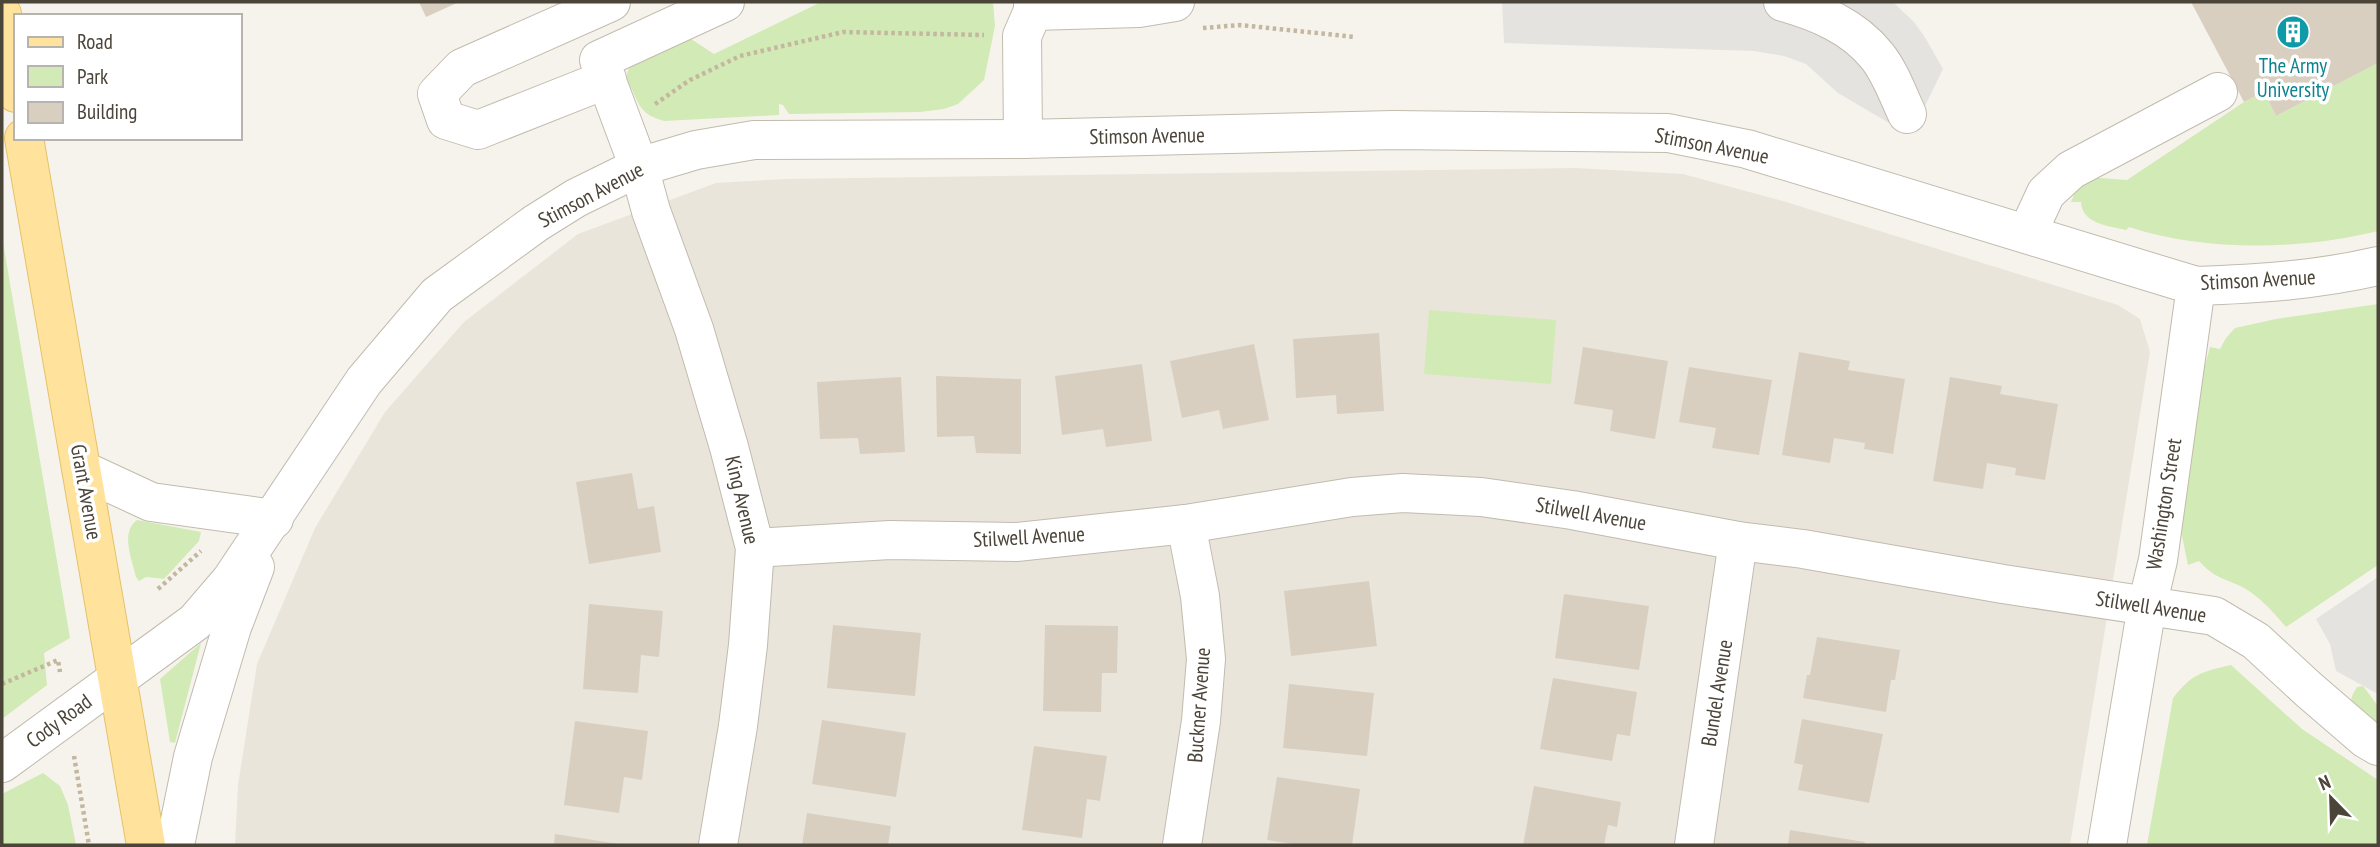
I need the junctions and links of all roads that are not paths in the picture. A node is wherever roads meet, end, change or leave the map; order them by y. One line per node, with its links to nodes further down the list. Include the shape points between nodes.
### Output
1 (611, 2): 7 (street, via 462,68 437,94 446,120 478,130)
2 (725, 2): 7 (street, via 599,60)
3 (1175, 2): 5 (street, via 1139,8)
4 (1783, 2): 10 (street, via 1847,28 1877,56)
5 (1033, 6): 11 (street, via 1022,36)
6 (2, 14): 8 (main road)
7 (607, 79): 13 (street, King Avenue)
8 (14, 82)
9 (2218, 92): 14 (street, via 2071,170 2046,192)
10 (1907, 114)
11 (1023, 139): 13 (street, Stimson Avenue, via 754,140 696,150); 14 (street, Stimson Avenue, via 1393,130 1668,133 1747,149)
12 (24, 140): 17 (main road, Grant Avenue)
13 (639, 167): 18 (street, Stimson Avenue, via 536,223 437,295 364,381); 21 (street, King Avenue, via 694,329)
14 (2027, 234): 16 (street, Stimson Avenue)
15 (2378, 266): 16 (street, Stimson Avenue, via 2267,283)
16 (2196, 286): 22 (street, Washington Street, via 2158,560)
17 (82, 470): 18 (street, via 151,502); 23 (main road, Grant Avenue)
18 (274, 519): 23 (street, Stimson Avenue, via 195,622); 27 (street, via 232,627 193,757)
19 (1186, 524): 20 (street, Stilwell Avenue, via 1403,493 1481,497 1572,510); 21 (street, Stilwell Avenue, via 1016,542 890,540); 29 (street, Buckner Avenue, via 1206,659)
20 (1738, 541): 22 (street, Stilwell Avenue); 30 (street, Bundel Avenue)
21 (755, 548): 28 (street, King Avenue, via 738,726)
22 (2147, 607): 24 (street, Stilwell Avenue, via 2214,617 2256,641); 31 (street, Washington Street)
23 (116, 679): 25 (street, Cody Road); 26 (main road, Grant Avenue)
24 (2378, 746)
25 (2, 763)
26 (146, 845)
27 (175, 845)
28 (718, 845)
29 (1182, 845)
30 (1694, 845)
31 (2107, 845)

